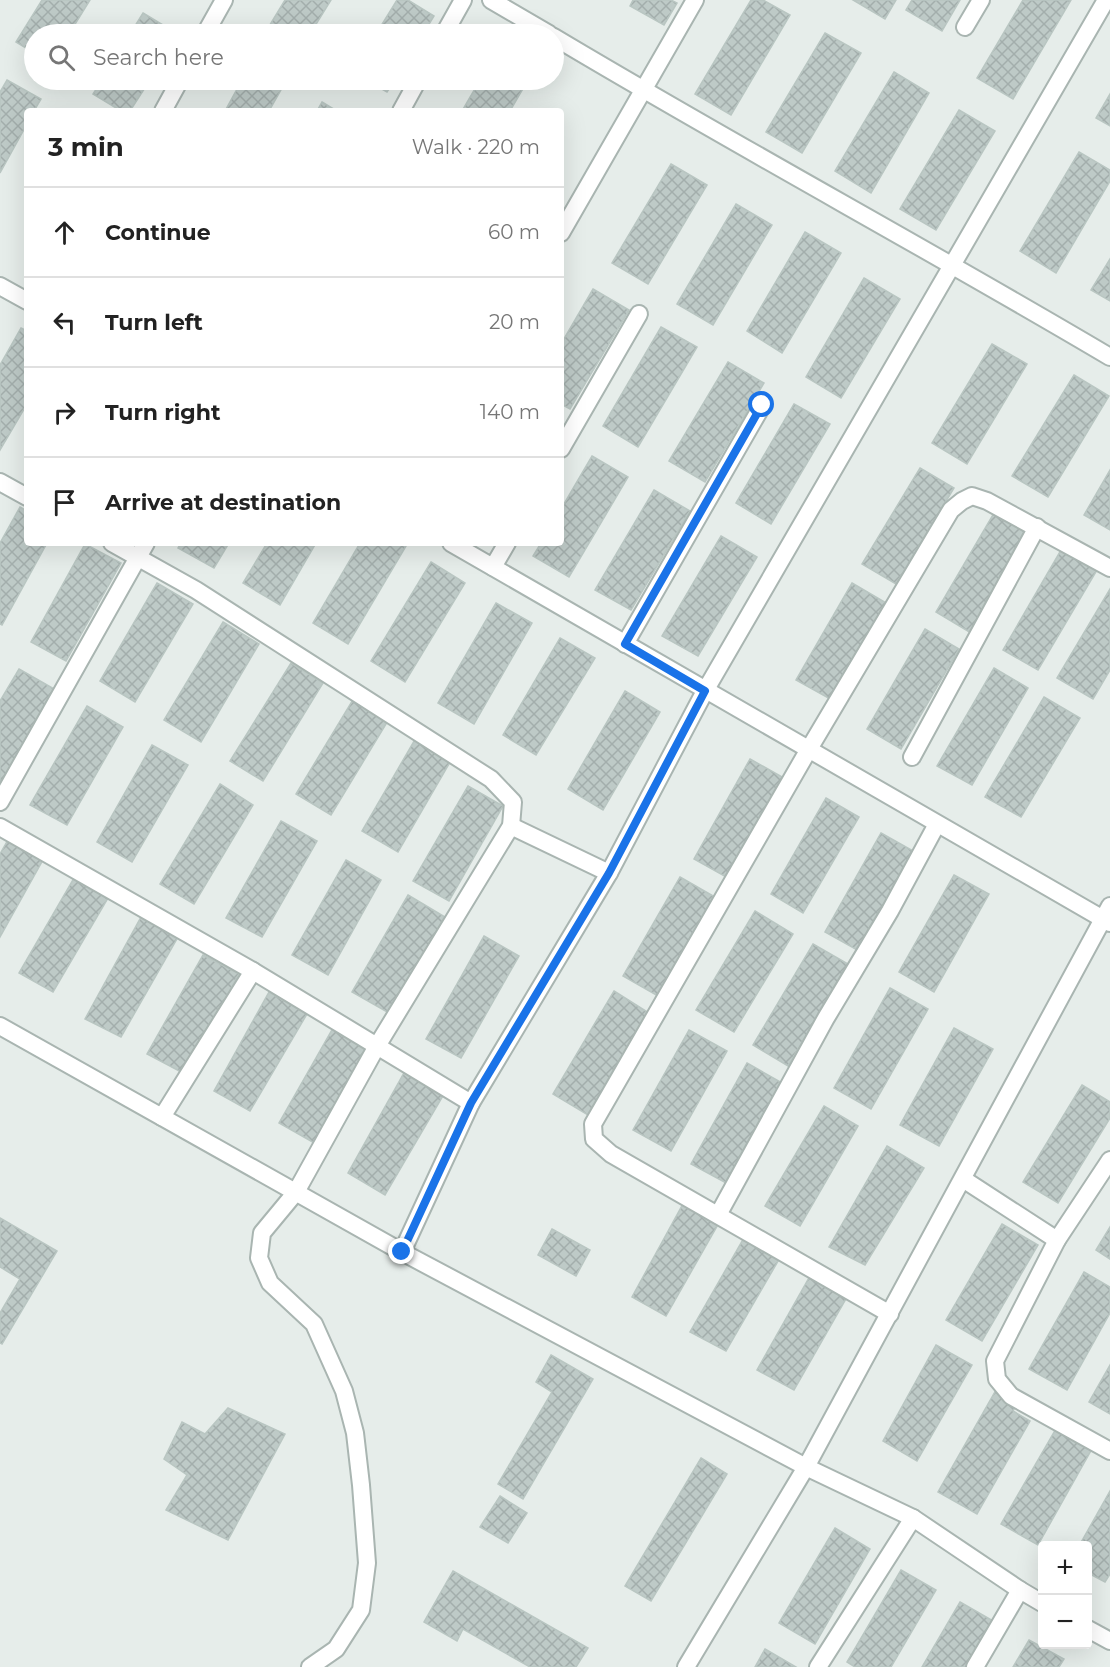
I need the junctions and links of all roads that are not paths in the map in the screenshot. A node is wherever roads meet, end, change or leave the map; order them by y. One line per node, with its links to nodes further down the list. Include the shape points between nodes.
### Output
1 (224, 0): 7 (lane)
2 (464, 0): 8 (lane)
3 (490, 0): 9 (lane)
4 (695, 0): 14 (lane)
5 (981, 0): 10 (lane)
6 (1106, 0): 18 (lane)
7 (211, 24)
8 (450, 24)
9 (532, 24)
10 (965, 27)
11 (564, 43): 14 (lane)
12 (175, 90): 15 (lane)
13 (413, 90): 16 (lane)
14 (643, 90): 17 (lane); 18 (lane)
15 (165, 108)
16 (403, 108)
17 (564, 228)
18 (954, 265): 22 (lane); 35 (lane)
19 (0, 286): 20 (lane)
20 (24, 299)
21 (639, 314): 24 (lane)
22 (1110, 357)
23 (762, 405): 34 (lane)
24 (564, 444)
25 (0, 482): 26 (lane)
26 (24, 494)
27 (1037, 527): 33 (lane); 36 (lane, via 972,496 951,510); 37 (lane)
28 (125, 546): 31 (lane)
29 (456, 546): 32 (lane)
30 (505, 546): 32 (lane)
31 (142, 550): 38 (lane); 40 (lane, via 196,590 491,779 513,802)
32 (493, 567): 34 (lane)
33 (1110, 568)
34 (625, 644): 35 (lane)
35 (705, 691): 36 (lane); 42 (lane)
36 (809, 749): 39 (lane); 52 (lane, via 592,1124 594,1139 611,1154)
37 (912, 757)
38 (0, 802)
39 (937, 824): 43 (lane); 52 (lane)
40 (511, 826): 42 (lane); 46 (lane)
41 (0, 827): 44 (lane)
42 (609, 873): 47 (lane)
43 (1108, 916): 50 (lane)
44 (253, 971): 46 (lane); 48 (lane)
45 (0, 1026): 48 (lane)
46 (377, 1046): 47 (lane); 51 (lane)
47 (471, 1103): 54 (lane)
48 (162, 1117): 51 (lane)
49 (1110, 1160): 53 (lane)
50 (963, 1179): 53 (lane); 55 (lane)
51 (296, 1192): 54 (lane); 63 (lane, via 262,1233 259,1258 270,1283 314,1324 344,1391 355,1433 367,1563 361,1610 336,1649)
52 (718, 1215): 55 (lane)
53 (1057, 1240): 56 (lane, via 995,1361 997,1379 1011,1396)
54 (402, 1252): 57 (lane)
55 (890, 1314): 57 (lane)
56 (1110, 1451)
57 (806, 1467): 58 (lane); 64 (lane)
58 (913, 1518): 59 (lane); 65 (lane)
59 (1020, 1590): 60 (lane); 66 (lane)
60 (1038, 1601)
61 (1092, 1631): 62 (lane)
62 (1110, 1641)
63 (310, 1667)
64 (686, 1667)
65 (818, 1667)
66 (975, 1667)

